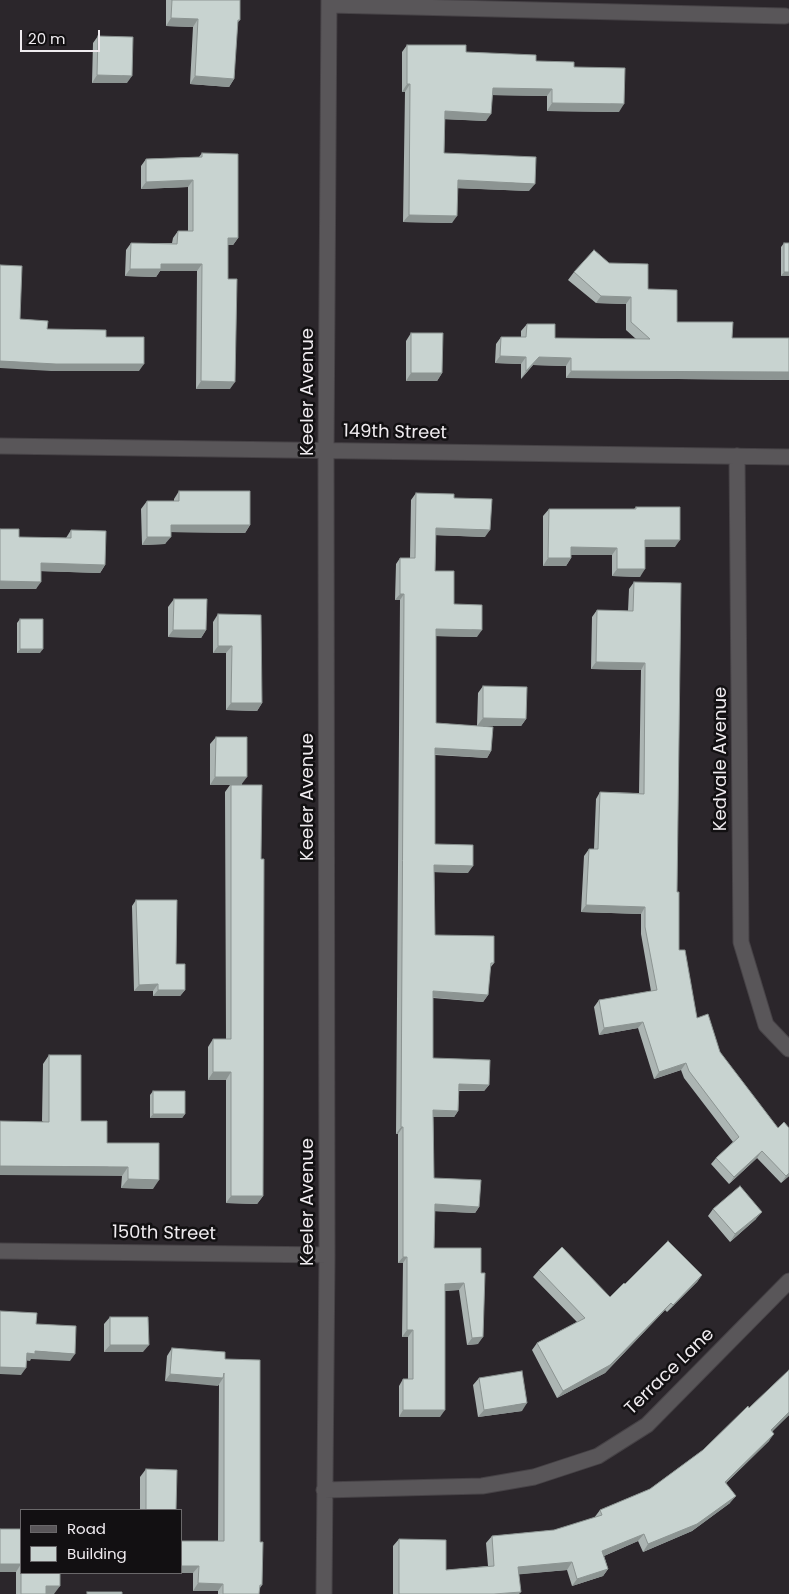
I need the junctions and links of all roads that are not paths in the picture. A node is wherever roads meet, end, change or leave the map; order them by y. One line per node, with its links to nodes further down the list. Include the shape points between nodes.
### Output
1 (328, 2): 2 (street); 4 (street, Keeler Avenue)
2 (785, 16)
3 (0, 446): 4 (street, 149th Street)
4 (326, 451): 5 (street, 149th Street); 9 (street, Keeler Avenue)
5 (737, 456): 6 (street, 149th Street); 7 (street, Kedvale Avenue, via 741,942 766,1025)
6 (789, 457)
7 (789, 1049)
8 (0, 1251): 9 (street, 150th Street)
9 (327, 1255): 11 (street, Keeler Avenue)
10 (789, 1281): 11 (street, Terrace Lane, via 647,1425 598,1456 534,1477 482,1486)
11 (324, 1490): 12 (street, Keeler Avenue)
12 (324, 1594)

